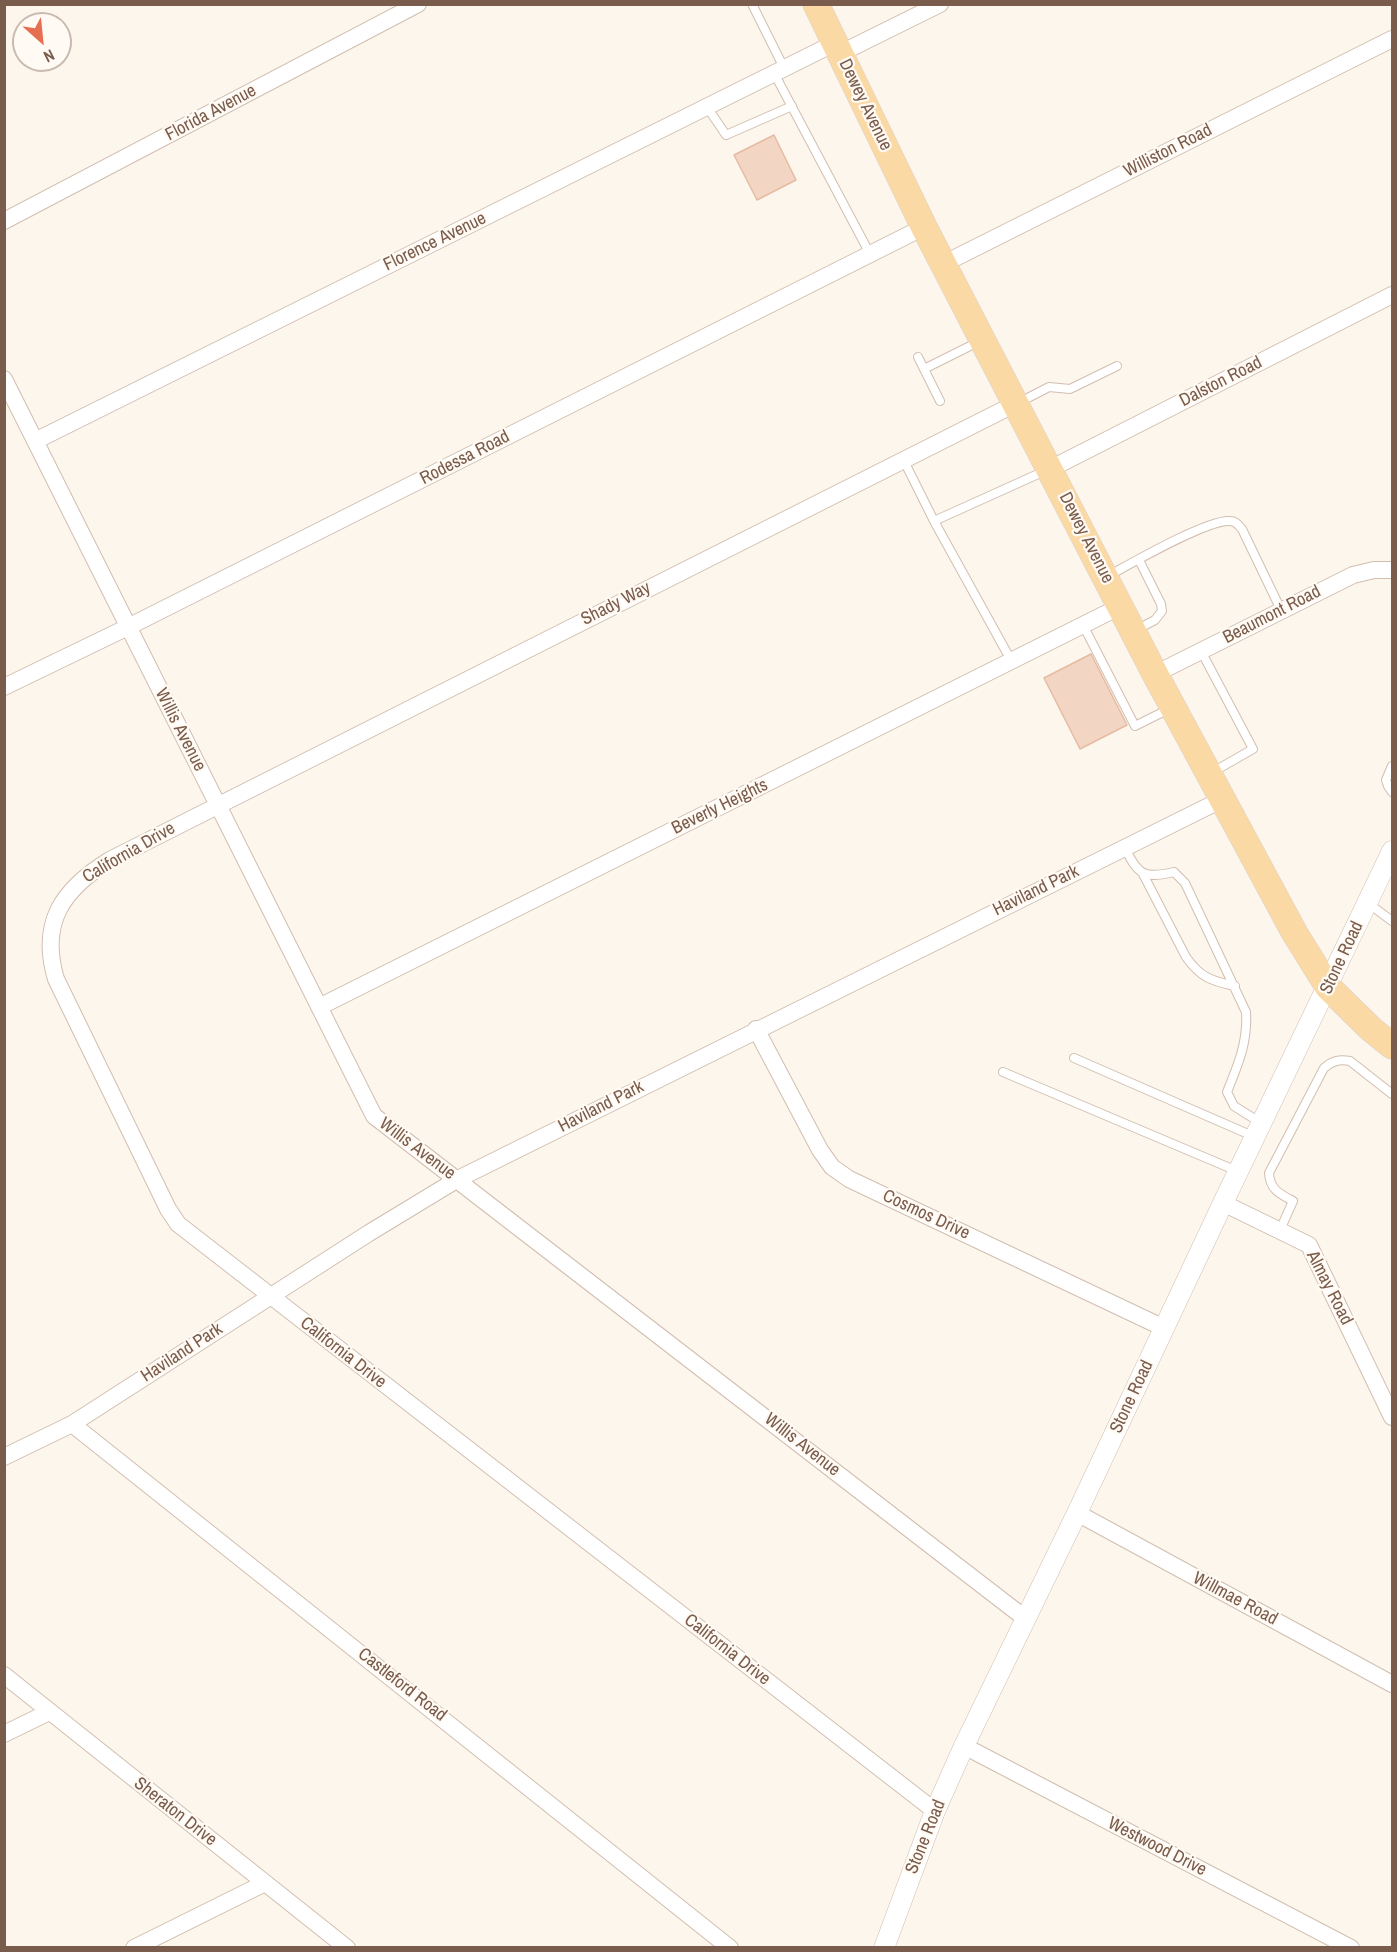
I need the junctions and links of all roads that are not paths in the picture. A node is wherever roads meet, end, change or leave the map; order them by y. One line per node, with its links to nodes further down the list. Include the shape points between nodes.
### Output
1 (418, 4): 10 (street, Florida Avenue)
2 (752, 4): 7 (lane)
3 (816, 4): 6 (main road, Dewey Avenue)
4 (940, 4): 6 (street, Florence Avenue)
5 (1392, 39): 13 (street, Williston Road)
6 (838, 48): 7 (street, Florence Avenue); 11 (main road, Dewey Avenue)
7 (779, 71): 8 (street, Florence Avenue); 9 (lane)
8 (707, 106): 9 (lane, via 726,135); 22 (street, Florence Avenue)
9 (792, 106): 12 (lane)
10 (4, 221)
11 (924, 227): 12 (street, Rodessa Road); 13 (main road, Dewey Avenue)
12 (870, 254): 32 (street, Rodessa Road)
13 (943, 264): 15 (main road, Dewey Avenue)
14 (1392, 295): 24 (street, Dalston Road)
15 (982, 340): 18 (lane); 21 (main road, Dewey Avenue)
16 (918, 357): 18 (lane)
17 (1117, 366): 21 (lane, via 1070,389 1049,387)
18 (924, 369): 20 (lane)
19 (4, 379): 22 (street, Willis Avenue)
20 (940, 401)
21 (1015, 404): 23 (street, Shady Way); 24 (main road, Dewey Avenue)
22 (35, 441): 32 (street, Willis Avenue)
23 (903, 461): 25 (lane); 43 (street, Shady Way)
24 (1050, 469): 25 (lane); 28 (main road, Dewey Avenue)
25 (934, 521): 35 (lane)
26 (1139, 560): 28 (lane); 30 (lane, via 1211,525 1237,523); 33 (lane, via 1162,610 1155,620)
27 (1392, 570): 30 (street, Beaumont Road, via 1353,575)
28 (1106, 577): 29 (main road, Dewey Avenue)
29 (1120, 606): 31 (street, Beverly Heights); 33 (main road, Dewey Avenue)
30 (1281, 610): 34 (street, Beaumont Road)
31 (1083, 625): 35 (street, Beverly Heights); 38 (lane, via 1135,726)
32 (128, 627): 37 (street, Rodessa Road); 43 (street, Willis Avenue)
33 (1134, 632): 36 (main road, Dewey Avenue)
34 (1201, 651): 36 (street, Beaumont Road); 40 (lane, via 1253,749)
35 (1012, 662): 51 (street, Beverly Heights)
36 (1155, 674): 38 (main road, Dewey Avenue)
37 (4, 687)
38 (1173, 707): 40 (main road, Dewey Avenue)
39 (1392, 766): 41 (lane, via 1386,780)
40 (1208, 775): 42 (main road, Dewey Avenue)
41 (1392, 792)
42 (1221, 800): 44 (street, Haviland Park); 50 (main road, Dewey Avenue, via 1305,953)
43 (218, 804): 51 (street, Willis Avenue); 62 (street, California Drive, via 88,873 61,902 50,938 50,959 56,979 168,1209 178,1224)
44 (1125, 848): 46 (lane); 52 (street, Haviland Park)
45 (1392, 851): 47 (street, Stone Road)
46 (1143, 874): 49 (lane, via 1195,969 1207,978); 49 (lane, via 1174,872 1185,883)
47 (1368, 903): 48 (lane); 50 (street, Stone Road)
48 (1392, 921)
49 (1234, 986): 57 (lane, via 1246,1012 1247,1030 1242,1056 1227,1092 1234,1106)
50 (1328, 987): 53 (main road, Dewey Avenue); 57 (street, Stone Road)
51 (319, 1007): 59 (street, Willis Avenue, via 374,1116)
52 (756, 1029): 59 (street, Haviland Park); 63 (street, Cosmos Drive, via 832,1167 849,1179)
53 (1392, 1046)
54 (1074, 1058): 57 (lane)
55 (1003, 1072): 58 (lane)
56 (1392, 1094): 61 (lane, via 1350,1061 1341,1059 1324,1068 1269,1173 1276,1192 1293,1201)
57 (1259, 1130): 58 (street, Stone Road)
58 (1238, 1172): 60 (street, Stone Road)
59 (458, 1179): 62 (street, Haviland Park); 68 (street, Willis Avenue)
60 (1222, 1203): 61 (street, Almay Road); 63 (street, Stone Road)
61 (1280, 1230): 64 (street, Almay Road, via 1309,1245)
62 (270, 1296): 65 (street, Haviland Park); 74 (street, California Drive)
63 (1164, 1328): 67 (street, Stone Road)
64 (1392, 1417)
65 (72, 1424): 66 (street, Haviland Park); 78 (street, Castleford Road)
66 (4, 1457)
67 (1077, 1514): 68 (street, Stone Road); 70 (street, Willmae Road)
68 (1026, 1619): 73 (street, Stone Road)
69 (4, 1675): 71 (street, Sheraton Drive)
70 (1392, 1684)
71 (49, 1712): 72 (street); 75 (street, Sheraton Drive)
72 (4, 1734)
73 (964, 1746): 74 (street, Stone Road); 80 (street, Westwood Drive)
74 (935, 1811): 79 (street, Stone Road)
75 (265, 1883): 76 (street); 77 (street, Sheraton Drive)
76 (134, 1947)
77 (347, 1947)
78 (730, 1947)
79 (884, 1947)
80 (1351, 1947)

